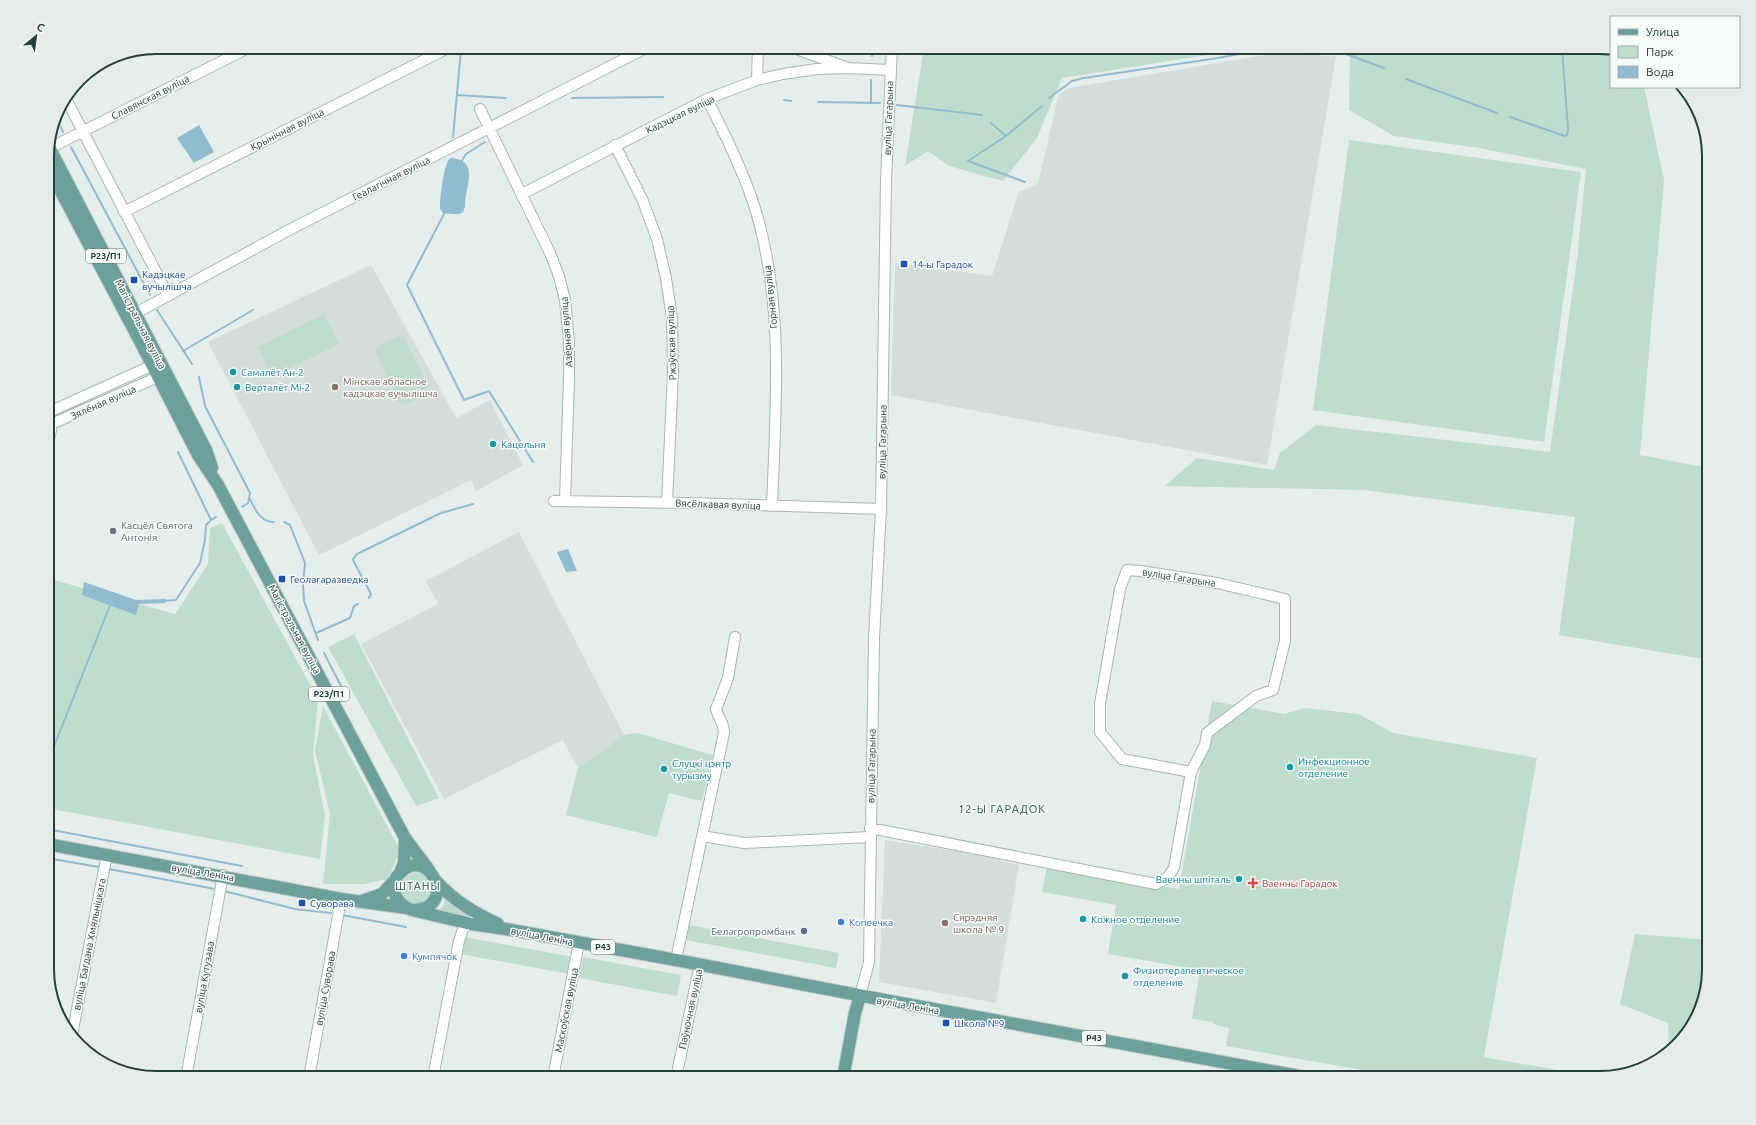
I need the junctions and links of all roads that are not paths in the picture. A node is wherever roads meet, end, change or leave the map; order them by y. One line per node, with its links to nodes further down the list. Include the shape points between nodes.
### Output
1 (236, 54): 14 (street, Славянская вуліца)
2 (436, 54): 20 (street, Крынічная вуліца)
3 (634, 54): 13 (street, Геалагічная вуліца)
4 (758, 54): 9 (street)
5 (810, 54): 7 (street)
6 (891, 54): 8 (street, вуліца Гагарына)
7 (848, 68): 8 (street); 9 (street, Кадэцкая вуліца, via 817,69)
8 (890, 70): 30 (street, вуліца Гагарына)
9 (757, 80): 10 (street, Кадэцкая вуліца)
10 (707, 99): 16 (street, Кадэцкая вуліца); 29 (street, Горная вуліца, via 737,158 752,200 768,271 777,384)
11 (69, 104): 14 (street)
12 (480, 110): 13 (street, Азёрная вуліца)
13 (490, 127): 19 (street, Азёрная вуліца); 21 (street, Геалагічная вуліца)
14 (83, 131): 15 (street, Славянская вуліца); 20 (street)
15 (55, 143)
16 (615, 145): 19 (street, Кадэцкая вуліца); 28 (street, Ржэўская вуліца, via 643,201 657,239 672,318 673,372)
17 (54, 156): 22 (main road, Магістральная вуліца / Р23/П1)
18 (54, 178): 23 (main road, Магістральная вуліца / Р23/П1)
19 (522, 194): 26 (street, Азёрная вуліца, via 559,276 565,300 569,379)
20 (124, 212): 21 (street)
21 (168, 295): 22 (street, Геалагічная вуліца)
22 (136, 313): 23 (main road, Магістральная вуліца / Р23/П1)
23 (158, 370): 24 (street, Зялёная вуліца); 25 (street, Зялёная вуліца); 35 (main road, Магістральная вуліца / Р23/П1, via 198,455 218,485)
24 (54, 410)
25 (54, 423)
26 (565, 500): 27 (street, Вясёлкавая вуліца); 28 (street, Вясёлкавая вуліца)
27 (554, 501)
28 (667, 503): 29 (street, Вясёлкавая вуліца)
29 (772, 506): 30 (street, Вясёлкавая вуліца)
30 (881, 509): 33 (street, вуліца Гагарына, via 874,638)
31 (734, 637): 34 (street, via 728,678 716,709 724,725 724,733)
32 (1191, 772): 32 (street, вуліца Гагарына, via 1205,744 1207,733 1256,696 1273,690 1285,641 1285,599 1217,583 1127,570 1120,589 1100,704 1100,732 1122,759); 33 (street, via 1174,868 1168,878 1156,884)
33 (870, 832): 34 (street, via 744,843); 49 (street, вуліца Гагарына, via 869,962)
34 (702, 836): 47 (street)
35 (405, 838): 38 (main road, Магістральная вуліца / Р23/П1); 40 (main road, via 404,863)
36 (54, 845): 37 (main road, вуліца Леніна / Р43)
37 (106, 854): 39 (main road, вуліца Леніна / Р43); 50 (street, вуліца Багдана Хмяльніцкага)
38 (430, 871): 40 (main road, Р43, via 418,866 411,867); 41 (main road, Р43)
39 (223, 876): 42 (main road, вуліца Леніна / Р43); 51 (street, вуліца Кутузава)
40 (398, 876): 43 (main road, вуліца Леніна / Р43, via 382,894); 44 (main road, via 394,885 395,896)
41 (437, 882): 44 (main road, Р43, via 438,890 432,903 419,910); 45 (main road, вуліца Леніна / Р43)
42 (341, 899): 43 (main road, вуліца Леніна / Р43); 52 (street, вуліца Суворава)
43 (359, 902): 44 (main road, вуліца Леніна / Р43)
44 (409, 909): 45 (main road, вуліца Леніна / Р43)
45 (474, 919): 46 (main road, вуліца Леніна / Р43, via 506,929); 53 (street, via 463,929 459,941)
46 (579, 942): 47 (main road, вуліца Леніна / Р43); 54 (street, Маскоўская вуліца)
47 (676, 960): 48 (main road, вуліца Леніна / Р43)
48 (700, 964): 49 (main road, вуліца Леніна / Р43); 55 (street, Паўночная вуліца)
49 (860, 996): 56 (main road, вуліца Гагарына); 57 (main road, вуліца Леніна / Р43)
50 (73, 1028)
51 (187, 1071)
52 (310, 1071)
53 (434, 1071)
54 (554, 1071)
55 (677, 1071)
56 (844, 1071)
57 (1272, 1071)

